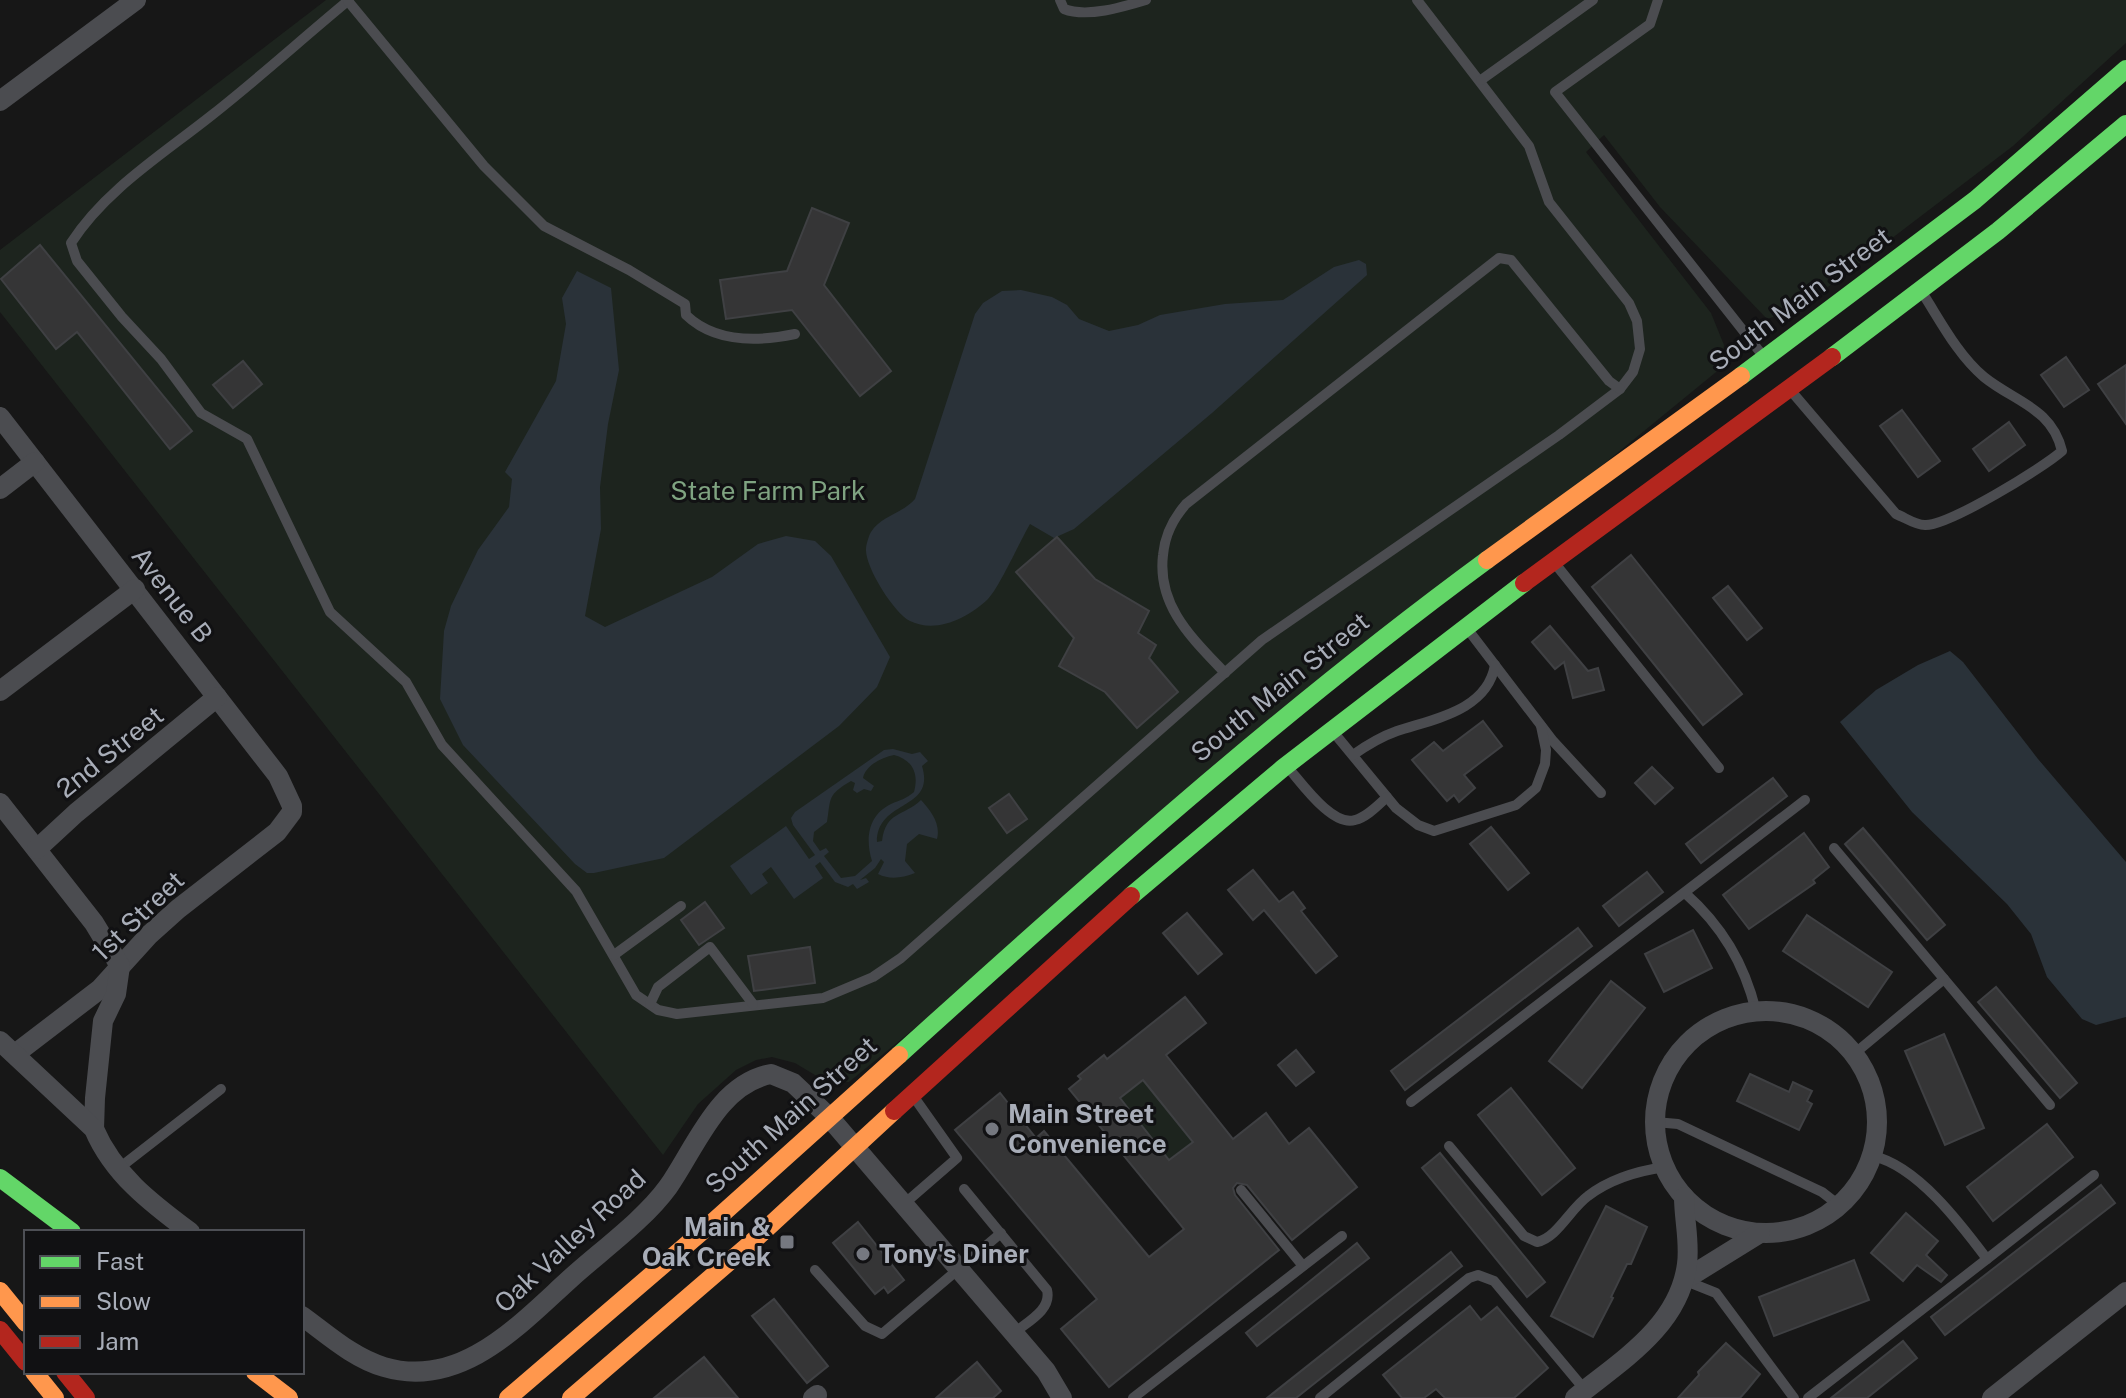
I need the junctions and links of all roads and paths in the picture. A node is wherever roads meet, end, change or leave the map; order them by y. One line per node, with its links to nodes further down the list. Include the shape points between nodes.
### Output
1 (136, 0): 10 (street)
2 (349, 0): 13 (lane, via 484,166 544,226 685,304 686,315 695,324 718,336); 42 (lane, via 132,178 84,223 71,243 77,261 201,413 247,439 330,612 406,682 442,745 576,891)
3 (1060, 0): 4 (lane, via 1073,13)
4 (1146, 0)
5 (1417, 0): 9 (lane)
6 (1593, 0): 9 (lane)
7 (1658, 0): 14 (lane, via 1650,24 1555,92)
8 (2126, 69): 14 (highway, South Main Street, via 1979,196)
9 (1481, 80): 16 (lane, via 1529,146 1549,202 1629,303 1640,349 1633,372)
10 (0, 101)
11 (2126, 124): 12 (highway)
12 (1922, 292): 15 (highway); 15 (lane, via 1954,343 1983,376 2043,415 2058,435 2062,451 2045,466 1957,514 1928,526 1914,523 1896,514)
13 (795, 334)
14 (1769, 363): 29 (highway, South Main Street, via 1410,617)
15 (1785, 384): 20 (highway)
16 (1620, 389): 24 (lane, via 1262,640); 24 (lane, via 1511,260 1499,258 1174,518 1163,549 1167,601)
17 (0, 417): 18 (street, Avenue B)
18 (35, 462): 19 (street); 21 (street, Avenue B)
19 (0, 489)
20 (1553, 561): 22 (highway); 32 (lane)
21 (135, 589): 25 (street); 26 (street, Avenue B)
22 (1465, 626): 23 (lane); 28 (highway)
23 (1495, 665): 27 (lane); 30 (lane, via 1493,679 1462,709 1372,741)
24 (1225, 673): 46 (lane, via 901,958 873,977 823,998)
25 (0, 691)
26 (217, 697): 37 (street, Avenue B, via 278,776); 39 (street, 2nd Street)
27 (1541, 726): 33 (lane); 34 (lane, via 1546,750 1541,778 1516,805 1434,831 1409,819)
28 (1331, 730): 30 (lane); 31 (highway)
29 (1258, 737): 31 (highway); 54 (highway, South Main Street, via 1106,866)
30 (1353, 755): 34 (lane)
31 (1284, 767): 34 (lane, via 1318,803 1345,821 1354,821); 51 (highway, via 1110,913)
32 (1719, 768)
33 (1601, 793)
34 (1387, 797)
35 (1805, 800): 40 (lane)
36 (0, 803): 39 (street)
37 (292, 812): 43 (street, 1st Street, via 277,832 178,909)
38 (1834, 848): 44 (lane)
39 (37, 849): 43 (street)
40 (1685, 893): 47 (lane, via 1724,935 1749,983); 52 (lane)
41 (681, 906): 42 (lane)
42 (614, 955): 45 (lane, via 636,995)
43 (120, 966): 48 (street, 1st Street, via 100,989); 56 (street, via 116,994 103,1021)
44 (1944, 979): 49 (lane); 53 (lane)
45 (650, 1004): 46 (lane, via 677,1014); 46 (lane, via 658,987 710,947)
46 (753, 1004)
47 (1756, 1011): 49 (street, via 1810,1020); 55 (street, via 1720,1020 1690,1040 1661,1086)
48 (8, 1048): 56 (street)
49 (1854, 1054): 59 (street, via 1876,1104)
50 (221, 1089): 61 (lane)
51 (913, 1095): 58 (highway); 67 (lane, via 957,1158)
52 (1411, 1102)
53 (2050, 1105)
54 (829, 1117): 58 (street, Oak Valley Road); 81 (street, Oak Valley Road, via 786,1078 771,1074 749,1081 705,1125 651,1206 504,1337 463,1363 423,1370 384,1367 346,1349); 93 (highway, South Main Street)
55 (1655, 1122): 60 (street); 68 (lane, via 1678,1124 1822,1192)
56 (94, 1129): 61 (street)
57 (1449, 1146): 60 (lane, via 1524,1236 1537,1242 1551,1237 1566,1215 1609,1183)
58 (855, 1147): 67 (street, Oak Valley Road); 94 (highway, via 599,1386)
59 (1873, 1156): 68 (street); 74 (lane, via 1895,1163 1913,1177)
60 (1665, 1167): 66 (street)
61 (118, 1169): 70 (street)
62 (2094, 1175): 74 (lane)
63 (0, 1178): 69 (highway)
64 (964, 1189): 71 (lane)
65 (1241, 1190): 75 (lane)
66 (1684, 1197): 72 (street, via 1718,1223); 78 (street)
67 (904, 1204): 76 (street, Oak Valley Road)
68 (1840, 1206): 72 (street, via 1802,1228)
69 (69, 1230)
70 (187, 1230)
71 (1001, 1233): 76 (lane); 84 (lane, via 1045,1284 1049,1297 1046,1306)
72 (1760, 1233): 78 (street)
73 (1342, 1236): 75 (lane)
74 (1987, 1259): 99 (lane)
75 (1303, 1266): 96 (lane)
76 (959, 1269): 77 (lane, via 882,1334 865,1326); 84 (street, Oak Valley Road)
77 (815, 1270)
78 (1684, 1280): 89 (street, via 1655,1332); 98 (lane, via 1716,1293)
79 (0, 1291): 82 (highway)
80 (2126, 1292): 100 (street)
81 (304, 1318)
82 (24, 1321)
83 (0, 1330): 85 (highway)
84 (1014, 1333): 95 (street, Oak Valley Road)
85 (24, 1360)
86 (36, 1374): 90 (highway)
87 (67, 1374): 91 (highway)
88 (258, 1374): 92 (highway)
89 (1580, 1394): 97 (lane, via 1494,1281 1478,1275)
90 (55, 1398)
91 (86, 1398)
92 (289, 1398)
93 (508, 1398)
94 (571, 1398)
95 (1062, 1398)
96 (1133, 1398)
97 (1320, 1398)
98 (1794, 1398)
99 (1808, 1398)
100 (1992, 1398)

